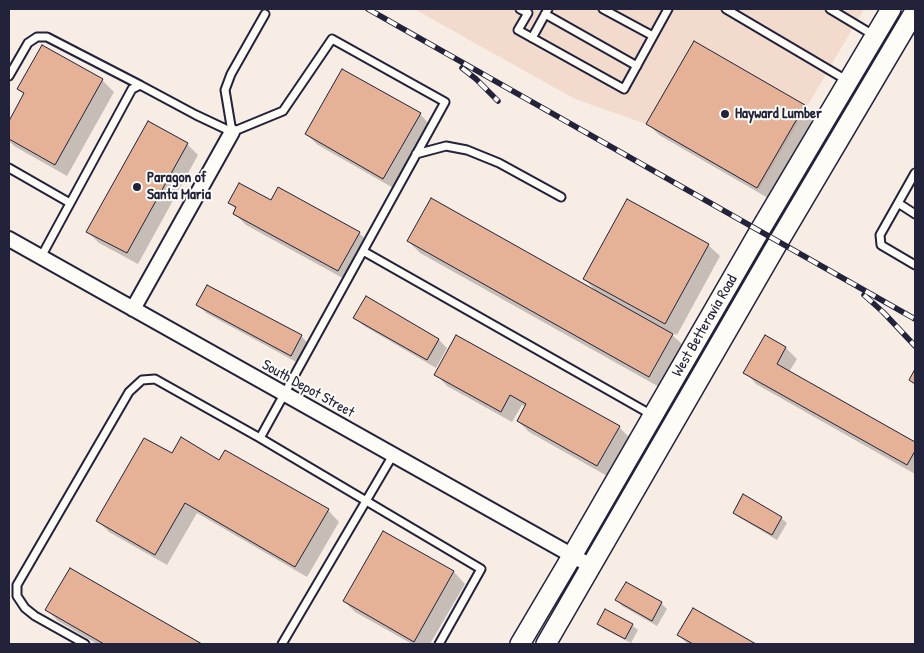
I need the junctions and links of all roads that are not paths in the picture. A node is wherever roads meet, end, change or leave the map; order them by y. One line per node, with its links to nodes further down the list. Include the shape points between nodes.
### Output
1 (520, 9): 12 (lane, via 528,13 518,30)
2 (603, 9): 10 (lane)
3 (668, 9): 10 (lane)
4 (726, 9): 15 (lane)
5 (830, 9): 11 (lane)
6 (891, 9): 11 (main road, West Betteravia Road)
7 (915, 10): 36 (main road, West Betteravia Road)
8 (546, 12): 12 (lane); 13 (lane)
9 (266, 14): 17 (lane, via 225,90)
10 (653, 36): 13 (lane)
11 (875, 36): 15 (main road, West Betteravia Road)
12 (532, 38): 13 (lane, via 624,89)
13 (637, 66)
14 (9, 76): 16 (lane, via 28,43 37,37 47,37)
15 (848, 81): 31 (main road, West Betteravia Road)
16 (140, 85): 17 (lane); 22 (lane, via 132,89)
17 (232, 132): 18 (lane, via 283,111 332,39 445,102); 29 (street)
18 (416, 154): 21 (lane, via 446,146 467,150 499,163); 26 (lane)
19 (9, 168): 22 (lane)
20 (915, 173): 23 (lane)
21 (561, 197)
22 (70, 203): 27 (lane)
23 (898, 203): 24 (lane); 28 (lane, via 880,235 881,245)
24 (915, 214)
25 (9, 239): 27 (street, South Depot Street)
26 (363, 252): 30 (lane); 31 (lane)
27 (41, 257): 29 (street, South Depot Street)
28 (915, 265)
29 (133, 308): 30 (street, South Depot Street)
30 (285, 394): 32 (lane); 33 (street, South Depot Street)
31 (653, 416): 35 (main road, West Betteravia Road)
32 (260, 438): 34 (lane); 37 (lane, via 155,379 142,380 129,392 17,585 17,596 25,608)
33 (393, 455): 34 (lane); 35 (street, South Depot Street)
34 (366, 500): 38 (lane); 39 (lane, via 481,569)
35 (572, 556): 36 (street, South Depot Street); 40 (main road, West Betteravia Road)
36 (591, 566): 41 (main road, West Betteravia Road)
37 (85, 644)
38 (282, 644)
39 (439, 644)
40 (520, 644)
41 (546, 644)

